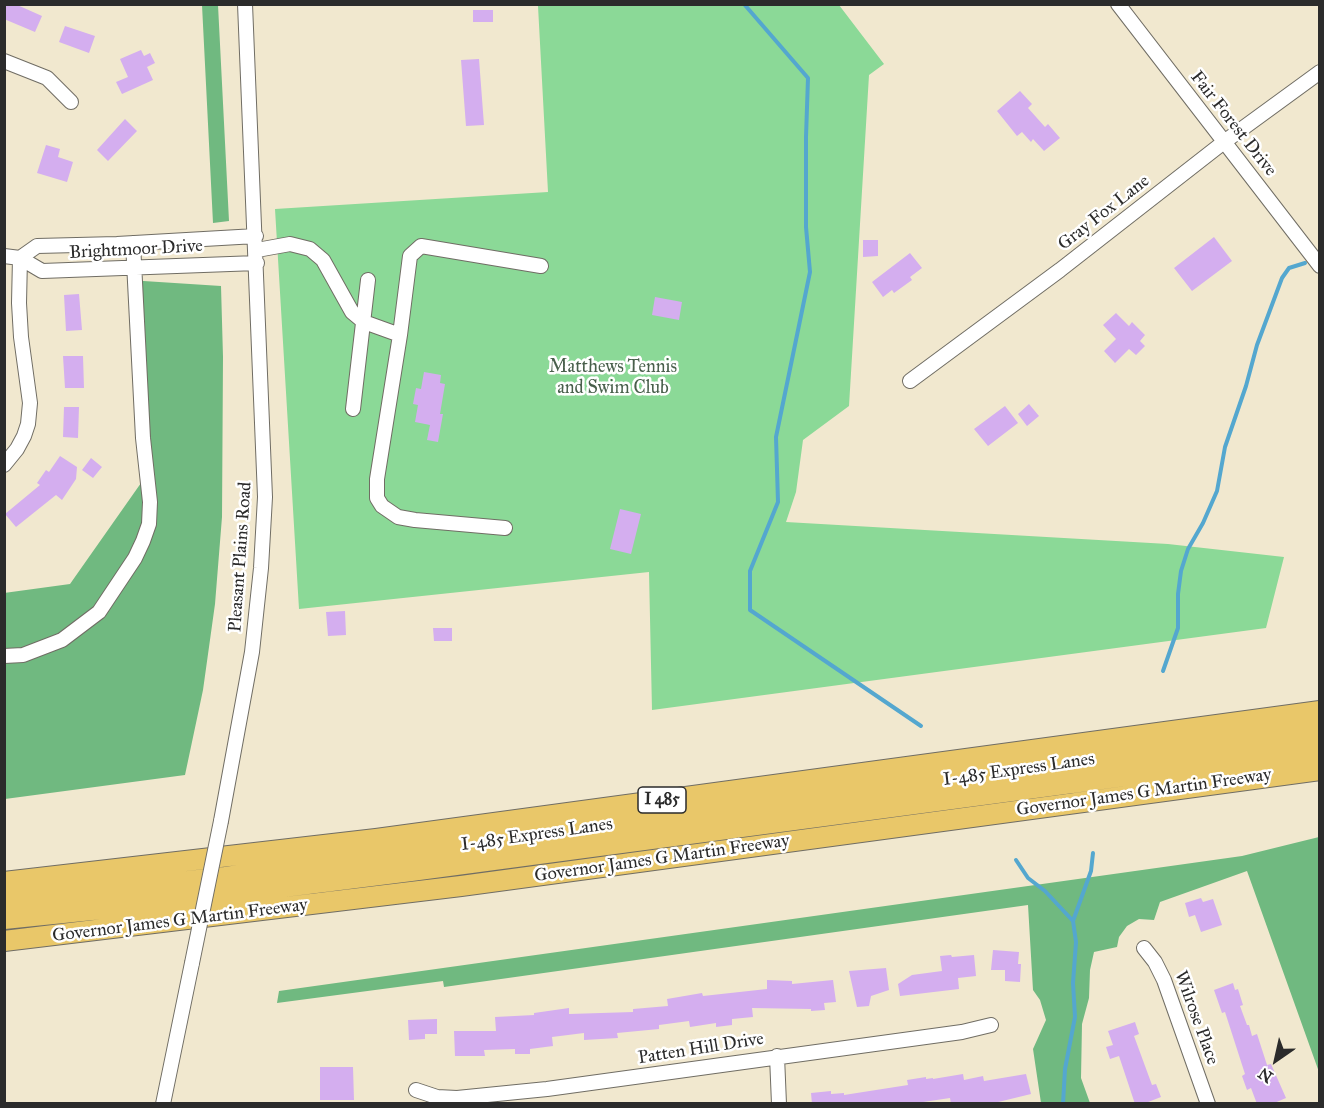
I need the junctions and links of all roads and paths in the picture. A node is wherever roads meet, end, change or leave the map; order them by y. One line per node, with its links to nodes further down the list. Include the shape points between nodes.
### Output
1 (245, 4): 7 (street, Pleasant Plains Road)
2 (1118, 4): 6 (street, Fair Forest Drive)
3 (4, 61): 5 (street, via 47,78)
4 (1320, 72): 6 (street, Gray Fox Lane)
5 (71, 102)
6 (1224, 142): 13 (street, Fair Forest Drive); 18 (street, Gray Fox Lane)
7 (256, 236): 8 (street, Brightmoor Drive); 10 (street, Pleasant Plains Road)
8 (133, 243): 11 (street, Brightmoor Drive, via 37,246); 14 (street)
9 (4, 256): 11 (street, Brightmoor Drive)
10 (257, 257): 14 (street, Brightmoor Drive); 16 (street, Brightmoor Drive, via 290,244 310,249 323,260 352,312); 41 (street, Pleasant Plains Road, bridge, via 265,497 252,652)
11 (20, 258): 14 (street, Brightmoor Drive, via 42,272); 20 (street, via 21,337 30,404 24,436)
12 (541, 266): 17 (street, via 421,246 410,256)
13 (1320, 266)
14 (134, 268): 22 (street, via 150,502 146,533 112,593 84,625 39,649)
15 (368, 280): 16 (street)
16 (364, 322): 17 (street); 19 (street)
17 (400, 335): 21 (street, via 377,498 398,517)
18 (910, 381)
19 (353, 409)
20 (4, 465)
21 (505, 528)
22 (4, 656)
23 (1320, 711): 32 (highway, I 485)
24 (1320, 730): 31 (highway, I-485 Express Lanes / I 485)
25 (1320, 750): 29 (highway, I-485 Express Lanes / I 485)
26 (1320, 770): 27 (highway, Governor James G Martin Freeway)
27 (1295, 773): 28 (highway); 30 (highway, Governor James G Martin Freeway)
28 (1320, 775)
29 (825, 816): 30 (highway); 35 (highway, I-485 Express Lanes / I 485, via 224,895)
30 (680, 857): 36 (highway, Governor James G Martin Freeway)
31 (317, 865): 32 (highway); 34 (highway, I-485 Express Lanes / I 485)
32 (129, 869): 33 (highway, I 485)
33 (4, 882)
34 (4, 901)
35 (4, 919)
36 (4, 942)
37 (1144, 948): 43 (street, Wilrose Place, via 1164,980)
38 (991, 1025): 39 (street, Patten Hill Drive)
39 (777, 1056): 40 (street, Patten Hill Drive, via 458,1098); 42 (street)
40 (416, 1090)
41 (163, 1104)
42 (779, 1104)
43 (1208, 1104)

